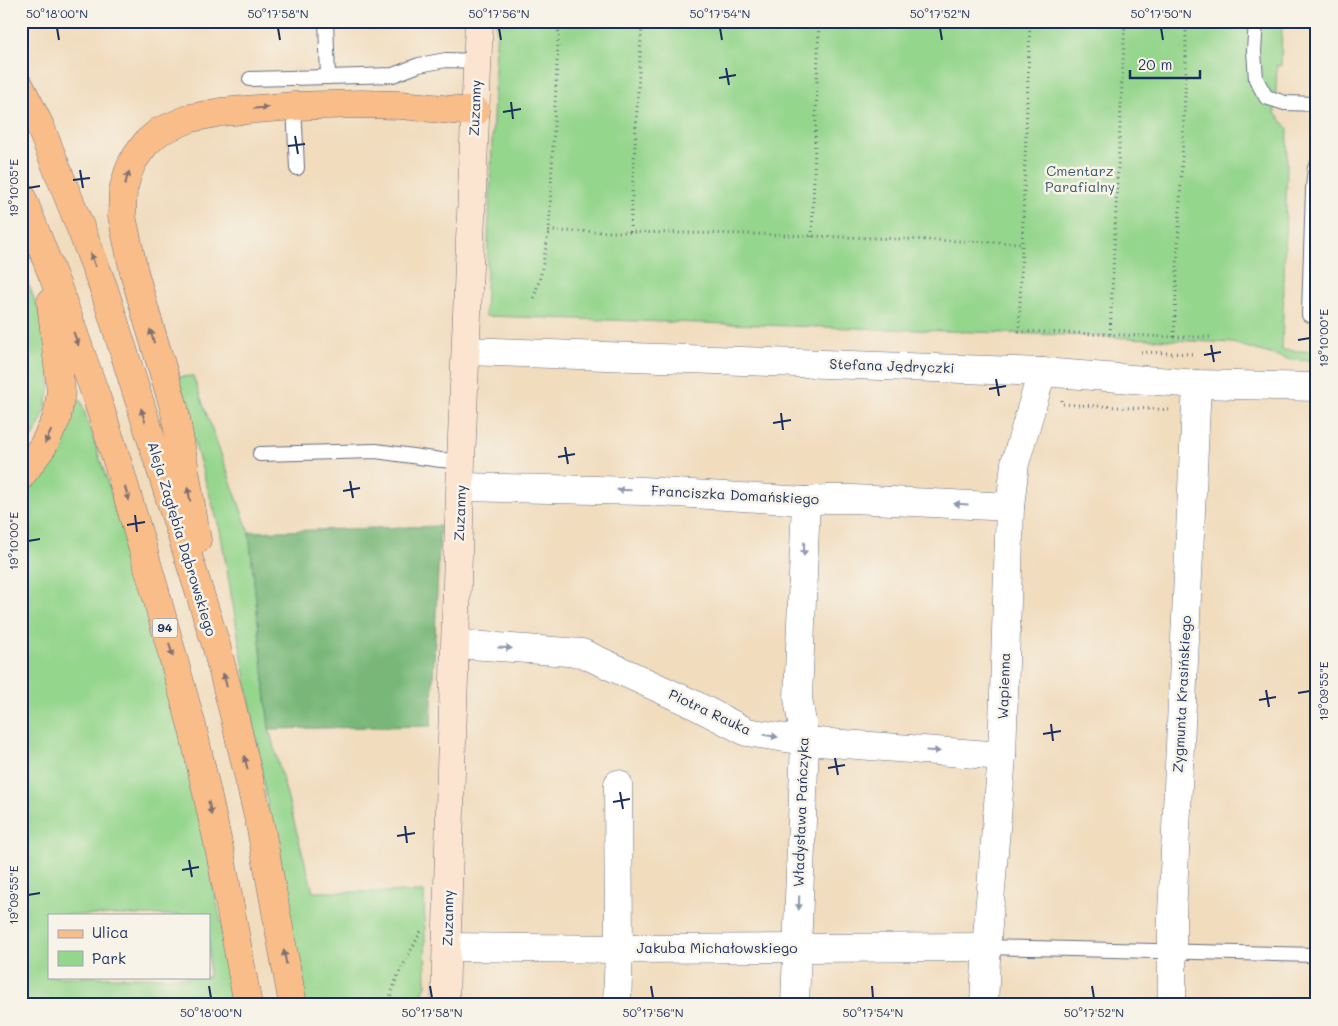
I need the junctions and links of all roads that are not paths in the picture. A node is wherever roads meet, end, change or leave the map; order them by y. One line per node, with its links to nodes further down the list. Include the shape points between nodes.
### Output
1 (326, 21): 5 (lane)
2 (479, 21): 4 (street, Zuzanny)
3 (1256, 21): 8 (lane, via 1256,79 1266,98 1285,103)
4 (477, 61): 5 (lane, via 446,60 419,64 393,75); 10 (street, Zuzanny)
5 (328, 77): 6 (lane)
6 (250, 79)
7 (21, 88): 26 (main road, Aleja Zagłębia Dąbrowskiego, one-way to 7, via 104,289 40,126)
8 (1317, 104)
9 (294, 106): 10 (main road, via 392,104); 12 (lane); 26 (main road, one-way to 9, via 174,407 134,272 122,216 123,190 133,161 160,131 201,115)
10 (476, 111): 16 (street, Zuzanny)
11 (1317, 165): 15 (lane, via 1313,189)
12 (297, 168)
13 (21, 195): 14 (main road, 94)
14 (47, 261): 22 (main road, one-way to 22, via 61,391 57,418 43,446); 36 (main road, 94, one-way to 36, via 100,407 156,591 221,857)
15 (1309, 315)
16 (466, 351): 17 (street, Stefana Jędryczki); 21 (street, Zuzanny)
17 (1042, 372): 18 (street, Stefana Jędryczki); 24 (street, Wapienna, via 1015,463)
18 (1197, 384): 19 (street, Stefana Jędryczki); 34 (street, Zygmunta Krasińskiego)
19 (1317, 387)
20 (260, 454): 21 (lane, via 376,451 441,460)
21 (461, 474): 23 (street, Franciszka Domańskiego, one-way to 21, via 643,491); 25 (street, Zuzanny)
22 (21, 476)
23 (806, 501): 24 (street, Franciszka Domańskiego, one-way to 23, via 862,499); 27 (street, Władysława Pańczyka, one-way to 27, via 798,698)
24 (1010, 507): 28 (street, Wapienna)
25 (456, 644): 27 (street, Piotra Rauka, one-way to 27, via 582,653 747,732); 30 (street, Zuzanny)
26 (216, 645): 37 (main road, Aleja Zagłębia Dąbrowskiego, one-way to 26, via 261,829)
27 (806, 742): 28 (street, Piotra Rauka, one-way to 28); 33 (street, Władysława Pańczyka, one-way to 33)
28 (1002, 756): 31 (street, Wapienna)
29 (618, 784): 32 (street)
30 (447, 947): 32 (street, Jakuba Michałowskiego); 38 (street, Zuzanny)
31 (986, 947): 33 (street, Jakuba Michałowskiego); 34 (lane); 41 (street, Wapienna)
32 (618, 948): 33 (street, Jakuba Michałowskiego); 39 (street)
33 (797, 948): 40 (street, Władysława Pańczyka)
34 (1172, 951): 35 (lane); 42 (street, Zygmunta Krasińskiego)
35 (1317, 955)
36 (248, 1005)
37 (293, 1005)
38 (445, 1005)
39 (617, 1005)
40 (795, 1005)
41 (984, 1005)
42 (1172, 1005)

